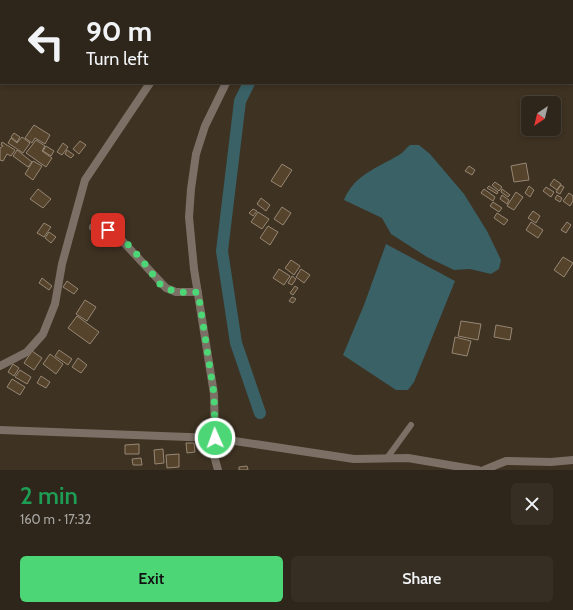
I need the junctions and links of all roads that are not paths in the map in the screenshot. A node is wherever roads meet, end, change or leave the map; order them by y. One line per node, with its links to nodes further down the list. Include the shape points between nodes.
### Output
1 (149, 84): 5 (street, via 85,180 62,264 55,304 43,334 27,352)
2 (226, 84): 4 (street, via 205,126 196,154 191,188 189,217)
3 (93, 228): 4 (street, via 115,233 160,284 171,292)
4 (198, 292): 8 (street, via 214,394)
5 (0, 366)
6 (411, 425): 9 (lane)
7 (0, 430): 8 (street)
8 (215, 438): 9 (street, via 354,459); 11 (street, via 214,452)
9 (387, 458): 12 (street, via 408,458)
10 (573, 460): 13 (street, via 506,461)
11 (218, 470)
12 (478, 470)
13 (484, 470)

